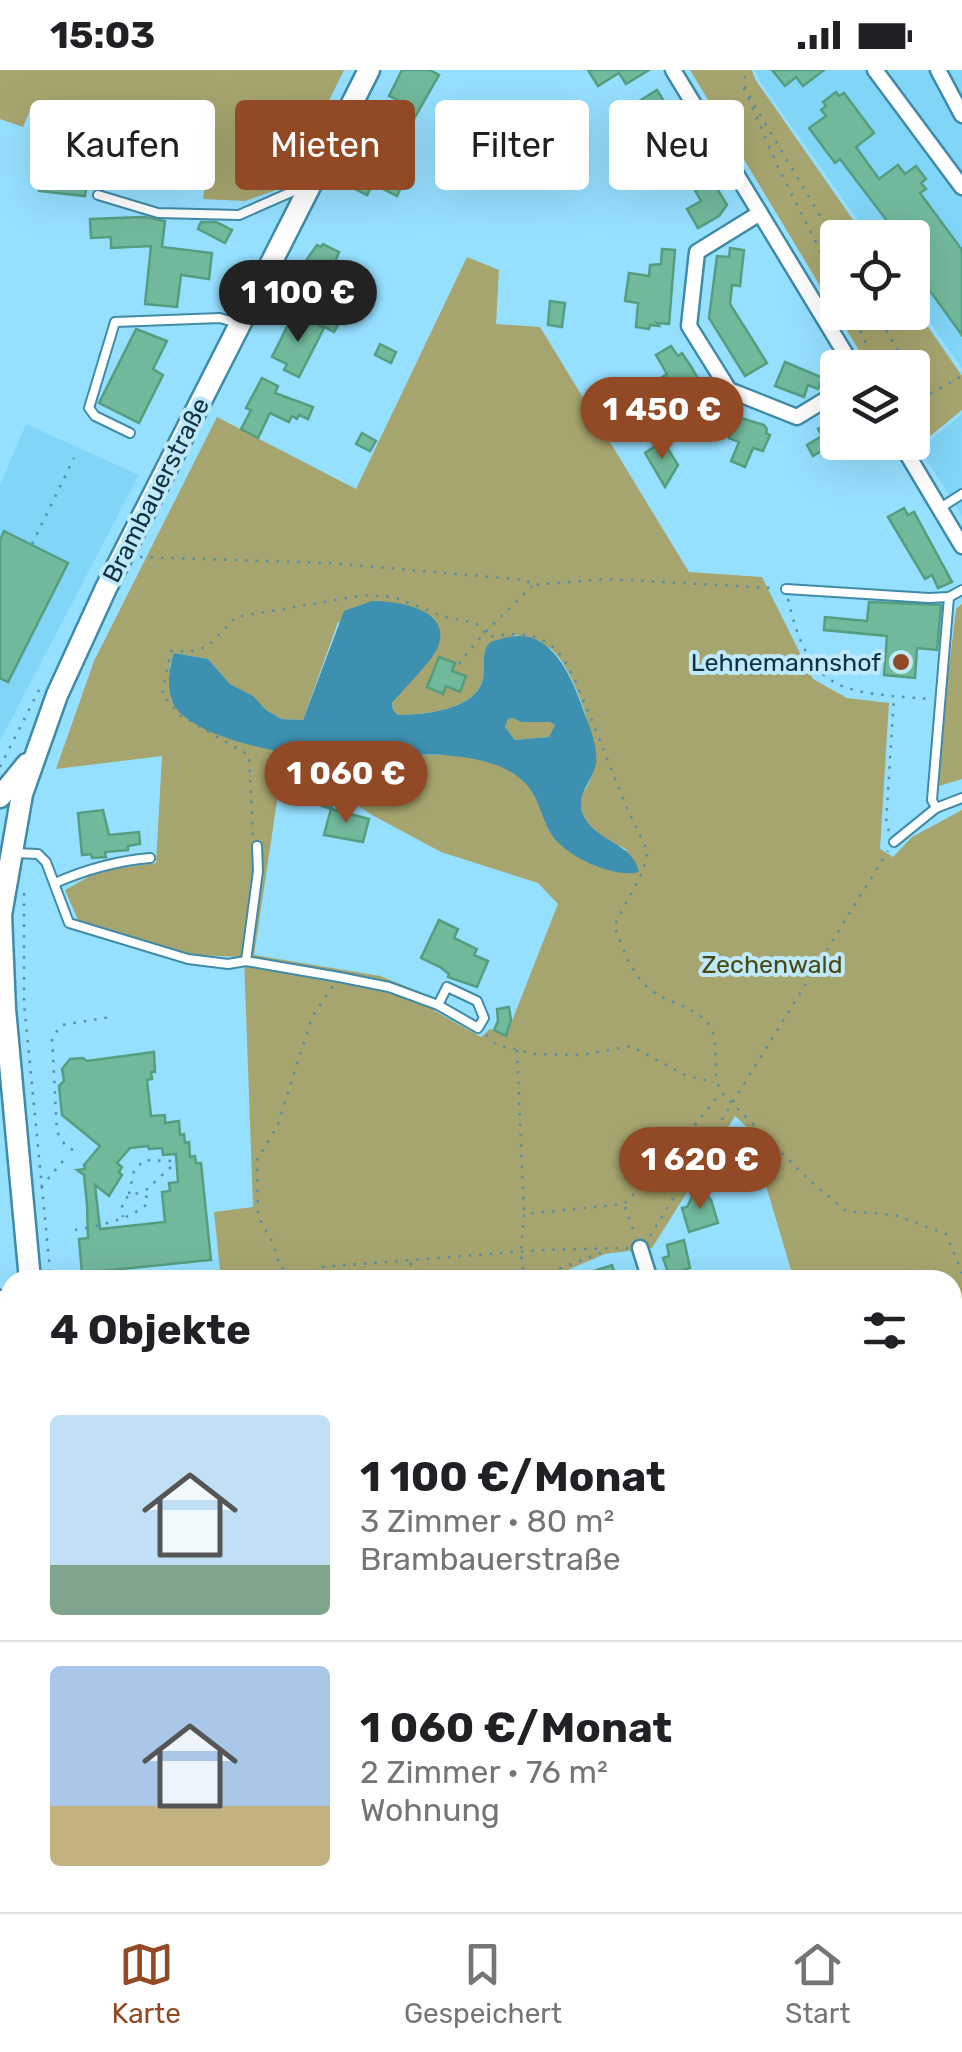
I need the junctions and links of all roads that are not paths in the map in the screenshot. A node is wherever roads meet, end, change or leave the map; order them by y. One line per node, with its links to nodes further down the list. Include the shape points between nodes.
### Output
1 (369, 70): 5 (main road, Brambauerstraße)
2 (673, 70): 11 (street)
3 (874, 70): 7 (street)
4 (938, 70): 6 (street)
5 (354, 100)
6 (962, 115)
7 (962, 187)
8 (295, 190): 10 (lane, via 238,215 158,213)
9 (309, 190): 12 (main road, Brambauerstraße)
10 (98, 195)
11 (760, 213): 13 (street); 14 (street, via 697,252 689,326 728,390 797,416)
12 (242, 326): 15 (lane, via 220,318 114,322 89,408); 23 (main road, Brambauerstraße, via 125,550)
13 (843, 350)
14 (820, 403)
15 (130, 432)
16 (911, 460): 18 (street)
17 (962, 494): 18 (lane)
18 (940, 508): 19 (street)
19 (962, 546)
20 (786, 589): 22 (lane)
21 (962, 590): 22 (lane)
22 (950, 596): 26 (lane)
23 (34, 755): 24 (main road, Brambauerstraße); 29 (main road, Brambauerstraße)
24 (0, 796)
25 (962, 798): 26 (lane)
26 (936, 808): 27 (lane)
27 (894, 842)
28 (257, 846): 32 (lane)
29 (5, 852): 31 (lane, via 38,854); 35 (main road, Brambauerstraße, via 5,1009)
30 (150, 858): 31 (lane, via 120,860)
31 (54, 884): 32 (lane, via 70,922 188,959)
32 (246, 960): 33 (lane, via 389,987)
33 (438, 1006): 33 (lane, via 447,987 476,1000 484,1018 478,1028)
34 (640, 1248): 36 (street)
35 (29, 1270)
36 (647, 1270)

